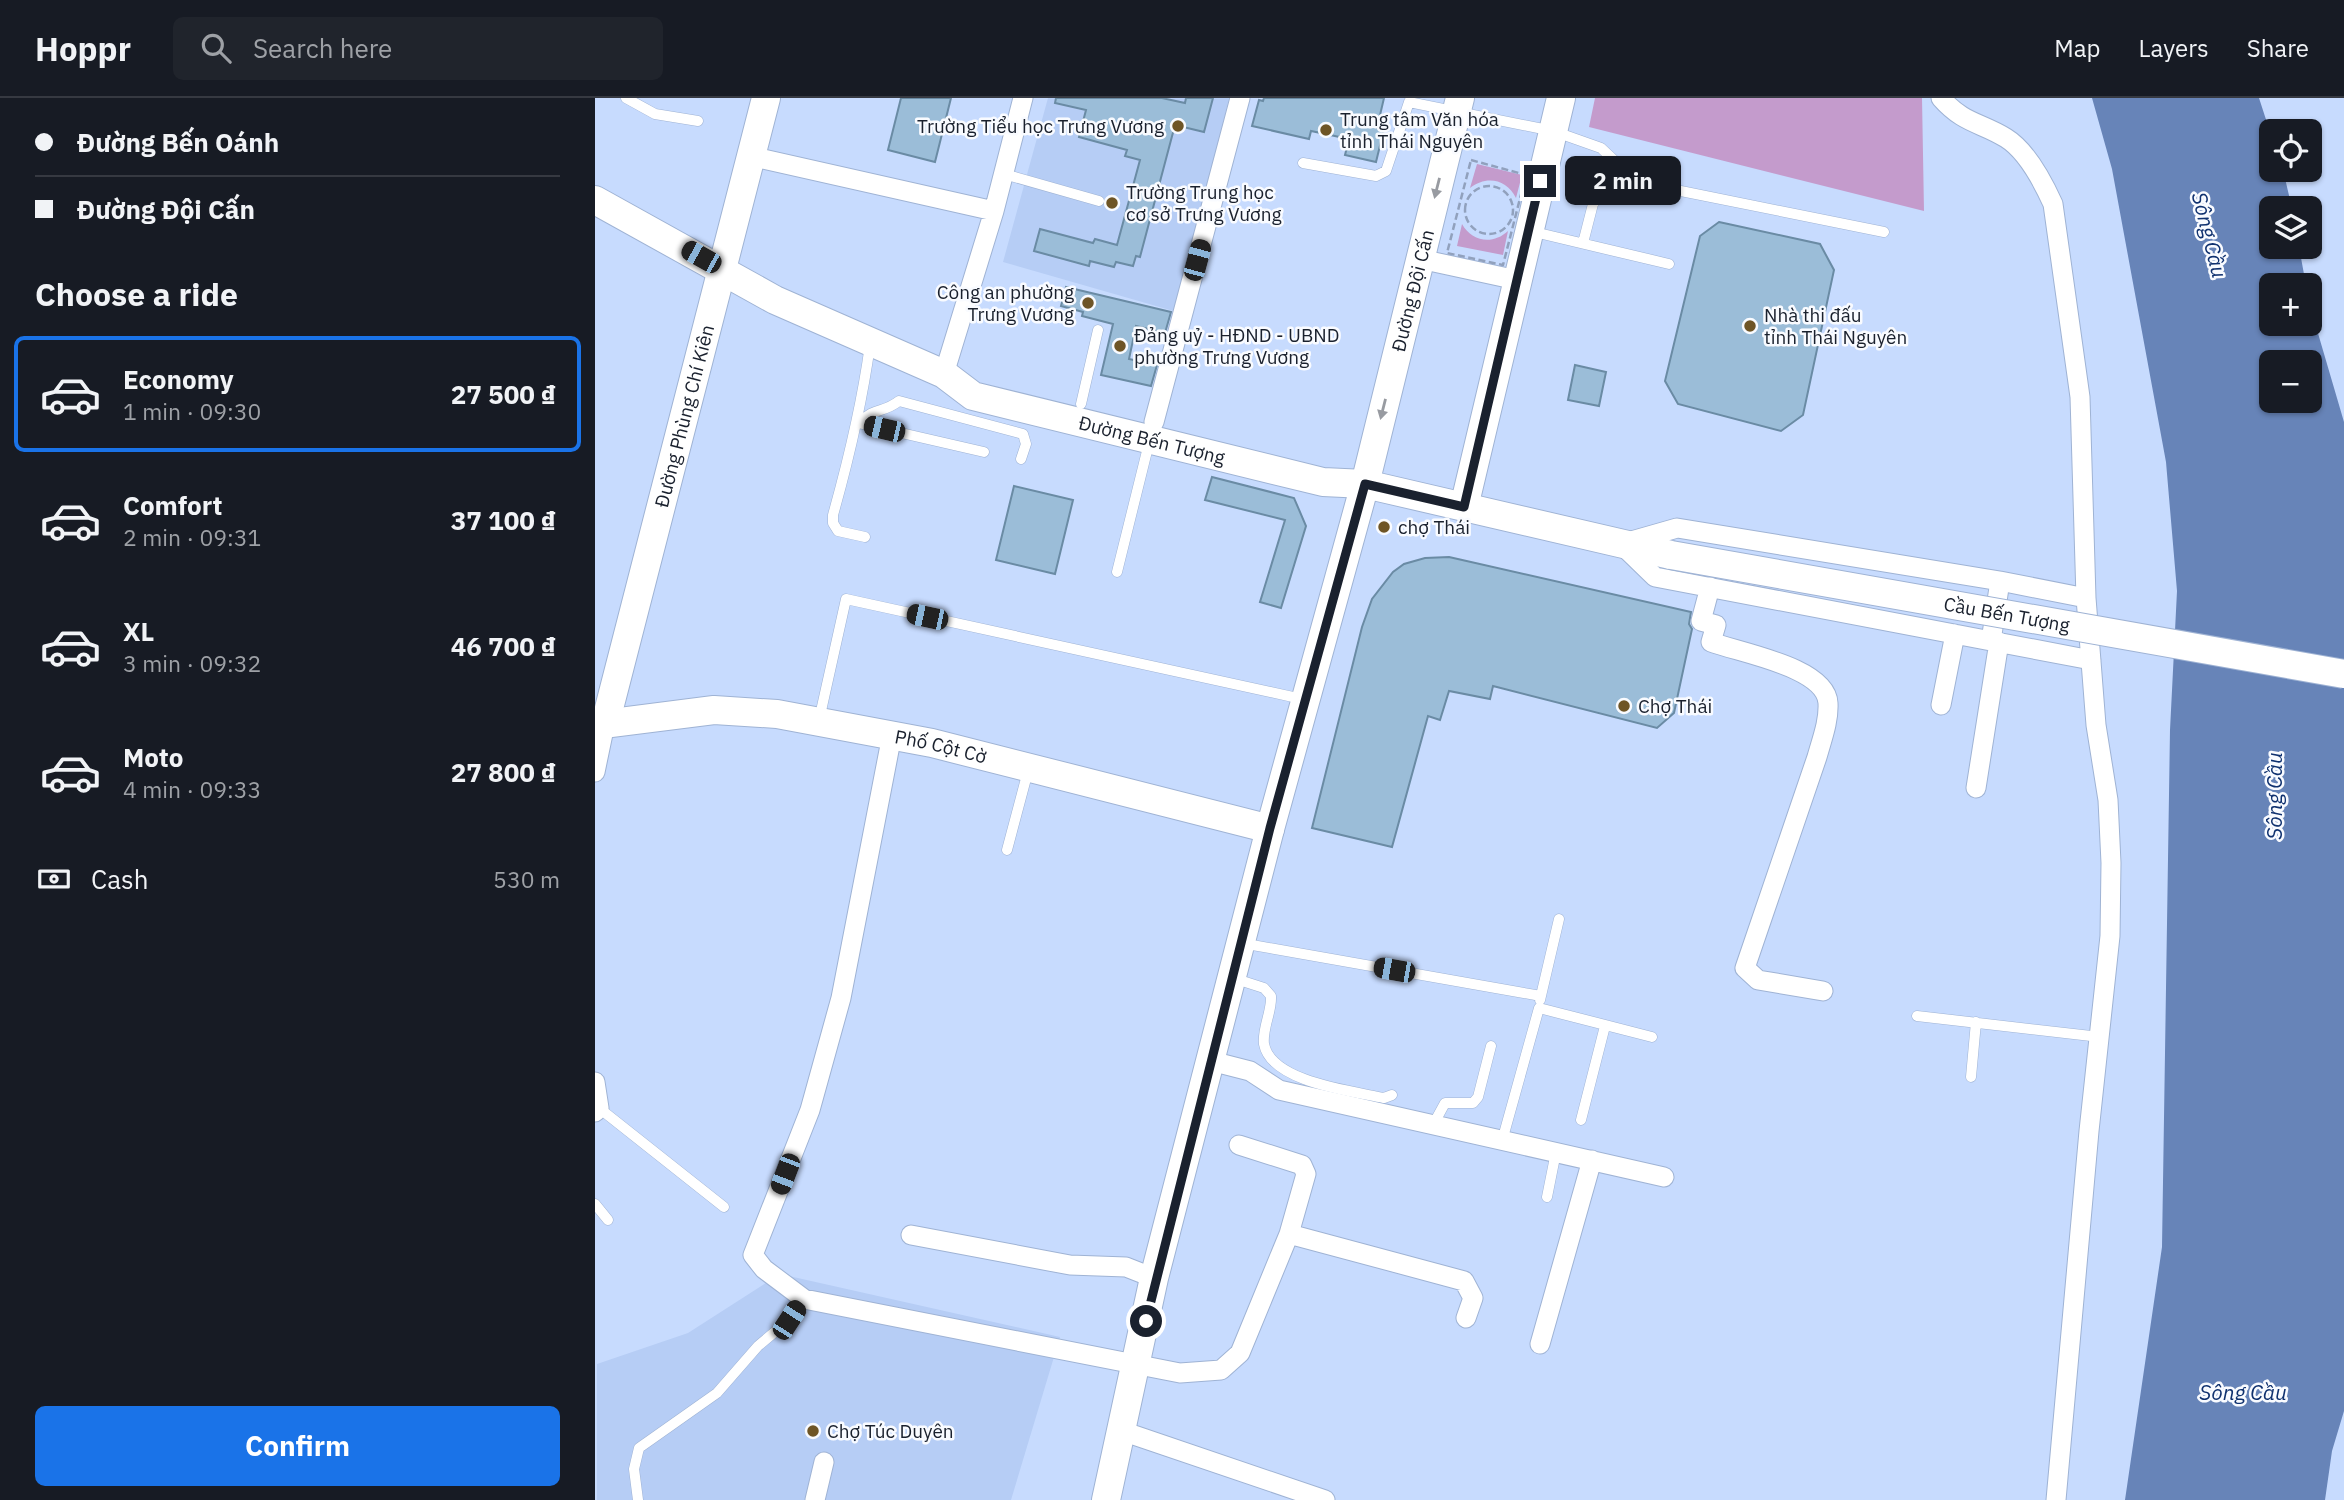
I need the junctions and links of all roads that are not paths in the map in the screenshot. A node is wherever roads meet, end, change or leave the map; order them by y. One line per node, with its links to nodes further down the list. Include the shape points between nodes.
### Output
1 (626, 98): 9 (lane, via 655,114)
2 (766, 98): 11 (street, Đường Phùng Chí Kiên)
3 (1024, 98): 14 (street)
4 (1240, 98): 30 (street)
5 (1561, 98): 10 (street)
6 (1941, 98): 41 (street, via 1967,122 2007,138 2044,184 2053,204 2080,397)
7 (1409, 100): 8 (lane); 12 (lane, via 1386,171 1376,176)
8 (1458, 105): 10 (lane); 21 (street, Đường Đội Cấn, one-way to 21)
9 (698, 121)
10 (1553, 131): 13 (lane, via 1601,148); 18 (street)
11 (750, 156): 17 (street); 23 (street, Đường Phùng Chí Kiên)
12 (1303, 163)
13 (1621, 170): 19 (lane, via 1633,179 1661,187); 20 (lane, via 1593,204)
14 (1004, 174): 16 (lane); 17 (street)
15 (595, 200): 23 (street, Đường Bến Tượng)
16 (1099, 201)
17 (994, 211): 27 (street)
18 (1528, 230): 20 (lane); 24 (street)
19 (1884, 232)
20 (1583, 243): 22 (lane)
21 (1420, 259): 24 (street); 33 (street, Đường Đội Cấn, one-way to 33)
22 (1669, 264)
23 (722, 269): 26 (street, Đường Bến Tượng, via 775,300); 49 (street, Đường Phùng Chí Kiên)
24 (1517, 280): 34 (street)
25 (1098, 330): 28 (lane)
26 (871, 342): 27 (street, Đường Bến Tượng); 29 (lane)
27 (944, 374): 28 (street, Đường Bến Tượng); 30 (street, Đường Bến Tượng, via 973,396)
28 (1081, 404): 30 (street, Đường Bến Tượng)
29 (858, 423): 31 (lane); 32 (lane, via 871,411 889,409 899,401 1023,434 1026,444); 35 (lane, via 850,440 833,523 838,531)
30 (1152, 431): 33 (street, Đường Bến Tượng, via 1323,482); 38 (lane)
31 (985, 452)
32 (1021, 459)
33 (1365, 484): 34 (street, Đường Bến Tượng); 46 (street, Đường Đội Cấn)
34 (1464, 507): 36 (street, Đường Bến Tượng)
35 (865, 537)
36 (1621, 544): 37 (street, Đường Bến Tượng); 39 (street, via 1677,528); 40 (street, via 1655,577)
37 (1671, 555): 45 (street, Cầu Bến Tượng, bridge)
38 (1117, 572)
39 (2000, 581): 41 (street); 43 (street)
40 (1710, 587): 42 (street); 59 (street, via 1701,621 1716,625 1711,642 1811,676 1828,700 1817,757 1745,968 1758,980)
41 (2085, 597): 44 (street)
42 (1955, 634): 43 (street); 47 (street)
43 (1995, 642): 44 (street); 53 (street)
44 (2091, 660): 66 (street, via 2111,863)
45 (2344, 674)
46 (1306, 700): 48 (lane, via 846,599); 54 (street, Đường Đội Cấn)
47 (1941, 705)
48 (819, 721): 49 (street, Phố Cột Cờ, via 714,710); 50 (street, Phố Cột Cờ)
49 (600, 725): 52 (street)
50 (892, 735): 51 (street, Phố Cột Cờ); 87 (street, via 837,1011 810,1110 753,1255 764,1269)
51 (1029, 767): 54 (street, Phố Cột Cờ); 55 (lane)
52 (595, 772)
53 (1976, 788)
54 (1270, 828): 57 (street, Đường Đội Cấn)
55 (1007, 850)
56 (1559, 919): 60 (lane)
57 (1241, 943): 58 (street, Đường Đội Cấn); 60 (lane)
58 (1232, 977): 68 (street, Đường Đội Cấn); 71 (lane, via 1264,988 1271,996 1264,1042 1267,1053 1290,1074 1384,1098)
59 (1823, 990)
60 (1541, 996): 61 (lane)
61 (1539, 1008): 64 (lane); 75 (lane)
62 (1917, 1016): 63 (lane)
63 (1976, 1022): 66 (lane); 69 (lane)
64 (1605, 1026): 65 (lane); 73 (lane)
65 (1652, 1037)
66 (2101, 1037): 97 (street)
67 (1491, 1046): 74 (lane, via 1478,1097 1473,1103 1445,1103)
68 (1211, 1061): 74 (street, via 1250,1071 1279,1090); 86 (street, Đường Đội Cấn)
69 (1971, 1077)
70 (595, 1082): 72 (street)
71 (1392, 1095)
72 (597, 1110): 82 (lane)
73 (1581, 1120)
74 (1433, 1125): 75 (street)
75 (1502, 1142): 77 (street)
76 (1238, 1145): 84 (street, via 1302,1165 1306,1174)
77 (1556, 1152): 78 (street); 80 (lane)
78 (1592, 1160): 79 (street); 89 (street)
79 (1664, 1177)
80 (1547, 1197)
81 (595, 1204): 83 (lane)
82 (724, 1207)
83 (608, 1220)
84 (1289, 1234): 88 (street, via 1464,1281 1473,1298); 90 (street, via 1249,1335 1229,1366 1180,1373)
85 (911, 1235): 86 (street, via 1070,1265 1126,1267)
86 (1154, 1278): 90 (street, Đường Đội Cấn)
87 (804, 1298): 90 (street); 93 (lane, via 789,1320 758,1346 717,1393 639,1448 634,1469)
88 (1466, 1318)
89 (1539, 1345)
90 (1138, 1363): 91 (street, Đường Đội Cấn)
91 (1122, 1431): 95 (street, Đường Đội Cấn); 96 (street)
92 (824, 1462): 94 (street)
93 (638, 1500)
94 (815, 1500)
95 (1106, 1500)
96 (1325, 1500)
97 (2056, 1500)

